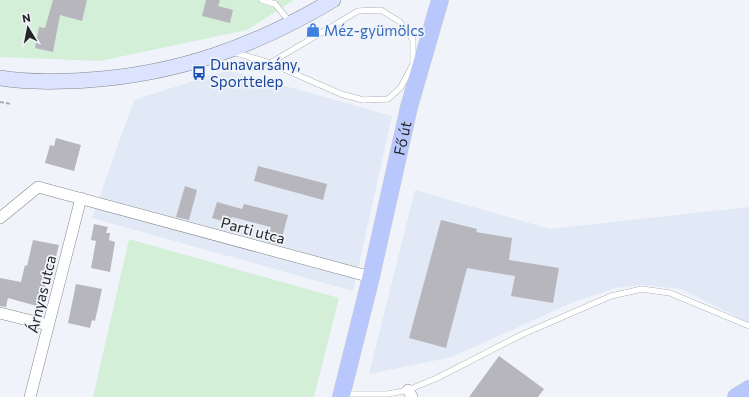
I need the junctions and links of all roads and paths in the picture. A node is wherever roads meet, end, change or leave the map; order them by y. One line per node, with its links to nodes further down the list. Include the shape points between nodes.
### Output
1 (262, 0): 6 (lane, via 275,4)
2 (333, 0): 6 (street)
3 (430, 0): 5 (street)
4 (440, 0): 5 (main road, Fő út)
5 (433, 20): 14 (main road, Fő út, via 409,107)
6 (291, 24): 7 (street)
7 (229, 51): 8 (lane); 9 (street, via 162,71 124,78 54,82)
8 (270, 63): 8 (lane, via 358,11 381,10 400,22 413,40 413,64 401,86 388,99 363,100 341,94)
9 (0, 78)
10 (0, 102): 11 (path)
11 (12, 104)
12 (81, 198): 13 (street, via 38,187); 14 (street, Parti utca, via 128,213); 16 (street, Árnyas utca)
13 (0, 218)
14 (371, 277): 20 (main road, Fő út)
15 (0, 313): 16 (street)
16 (48, 326): 21 (street, Árnyas utca)
17 (749, 326): 19 (lane, via 670,293 642,290 611,296 522,334)
18 (749, 389): 22 (main road)
19 (410, 393): 20 (lane)
20 (342, 395)
21 (30, 397)
22 (736, 397)

